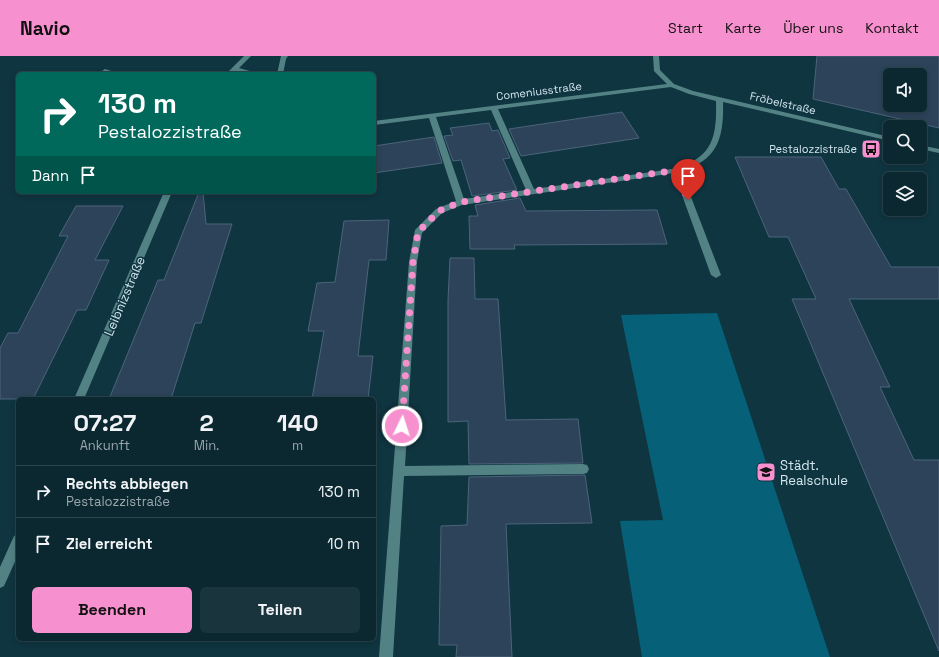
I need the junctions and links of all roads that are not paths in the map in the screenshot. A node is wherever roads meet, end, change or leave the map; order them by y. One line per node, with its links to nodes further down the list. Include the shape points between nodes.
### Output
1 (248, 56): 4 (street)
2 (285, 56): 9 (street)
3 (656, 56): 10 (street, via 657,71)
4 (234, 69): 7 (street); 8 (street)
5 (105, 71): 6 (street)
6 (109, 72)
7 (231, 72)
8 (248, 72)
9 (280, 72)
10 (672, 85): 11 (street, Fröbelstraße, via 690,93); 12 (street, Comeniusstraße)
11 (719, 100): 15 (street, Fröbelstraße); 18 (street, via 720,117 713,147 705,158)
12 (494, 108): 13 (street, Comeniusstraße); 19 (street)
13 (432, 116): 14 (street, Comeniusstraße); 21 (street)
14 (376, 123)
15 (883, 137)
16 (927, 148): 17 (street)
17 (939, 151)
18 (677, 170): 19 (street); 22 (street)
19 (531, 191): 21 (street)
20 (167, 194): 23 (street, Leibnizstraße)
21 (461, 202): 25 (street, via 439,211 418,232 413,262)
22 (716, 275)
23 (80, 397)
24 (583, 470): 25 (street)
25 (399, 471): 28 (street)
26 (16, 545): 27 (street)
27 (0, 582)
28 (386, 657)

